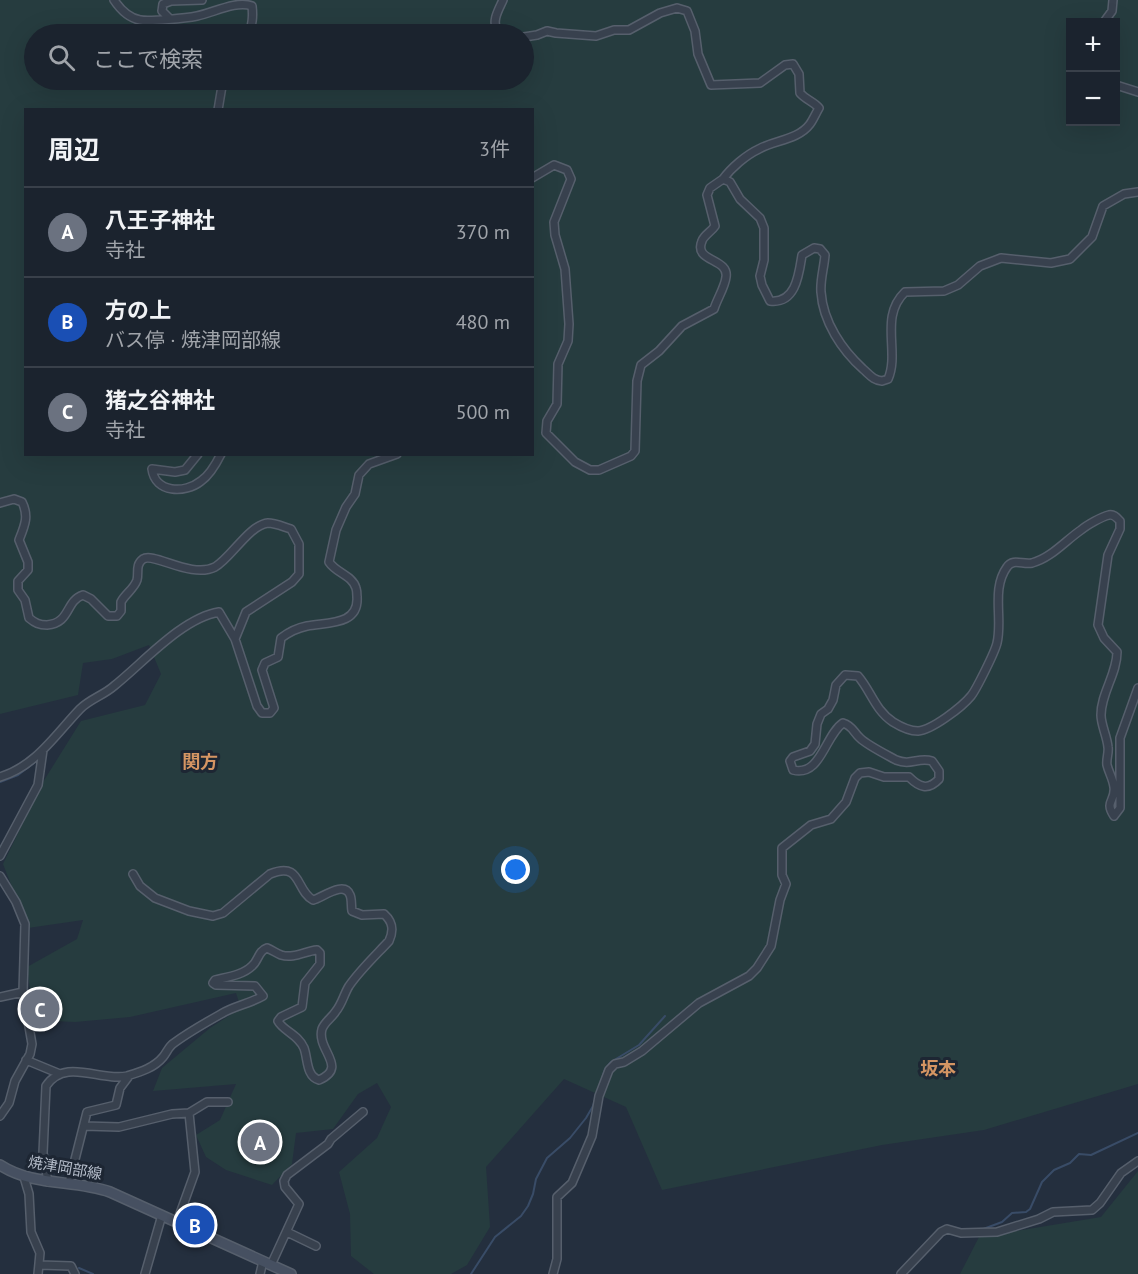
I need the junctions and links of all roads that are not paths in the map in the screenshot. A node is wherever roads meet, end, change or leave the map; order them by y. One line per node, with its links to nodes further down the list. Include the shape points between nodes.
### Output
1 (114, 0): 5 (street, via 128,15 141,21)
2 (202, 0): 5 (street, via 163,4 162,11)
3 (503, 0): 8 (street)
4 (1113, 0): 6 (street)
5 (169, 18): 7 (street, via 247,4 253,10)
6 (1107, 18)
7 (251, 24)
8 (494, 24)
9 (534, 35): 15 (street, via 547,31 596,36 629,30 677,8 687,10 691,18 698,54 711,85 760,83 785,65 793,64 799,74 800,93 819,108 810,124 777,144 759,148)
10 (1120, 86): 12 (street)
11 (221, 90): 13 (street)
12 (1138, 92)
13 (218, 108)
14 (534, 177): 15 (street, via 554,165 567,170 571,179 554,222 565,269 568,341 558,364 557,404 546,433 575,462 590,470 599,470 635,451 641,365 681,326 714,309 726,271 722,264 704,255 701,242 715,226 706,195)
15 (723, 179): 16 (street, via 730,182 764,228 760,276 770,301 777,302 792,293 802,255 820,249 825,255 823,304 835,334 854,362 882,381 888,379 891,371 890,331 894,310 905,292 944,291 958,285 980,266 1001,258 1051,263 1070,259 1092,237 1104,206 1124,194)
16 (1138, 192)
17 (196, 456): 18 (street, via 185,470 152,469 153,478 170,489 193,487)
18 (221, 456)
19 (391, 456): 21 (street, via 369,464 359,476 355,494 336,530 329,562 356,587 357,605 352,615 338,622 307,626 281,638 278,657 265,663 262,670 274,708 270,713 262,713 257,706)
20 (0, 504): 21 (street, via 14,499 22,502 27,512 19,540 28,570 18,581 18,590 29,618 42,625 56,624 77,597 83,595 108,616 117,616 120,602 136,583 141,560 156,559 183,569 214,567 258,527 268,523 291,529 299,544 299,574 246,612)
21 (235, 639): 23 (street, via 219,612 174,633 111,688 80,709)
22 (1138, 688): 54 (street, via 1120,738 1119,808 1114,816 1109,810 1115,794 1101,716 1117,652 1098,625 1108,555 1120,529 1120,521 1109,515 1081,529 1046,557 1030,564 1014,562 1007,567 998,590 997,644 971,696 941,721 921,731 911,731 882,713 858,676 845,675 816,724 815,744 790,761 793,770 806,770 818,759 836,727 843,723 897,760 932,761 939,779 926,787 918,786 909,777 860,773 846,802 831,819 811,825 782,848 786,884 771,946 757,968 699,1003 642,1051 609,1070 599,1096 592,1136 572,1183 557,1197 557,1259)
23 (43, 750): 24 (street, via 22,767); 25 (street, via 38,785)
24 (0, 777)
25 (0, 856)
26 (134, 874): 32 (street, via 140,886 155,898 213,916 223,913 270,874 291,873 309,899 343,889 350,894 352,911 362,915 384,914 393,929 389,941 351,984 339,1008 324,1025 321,1038 332,1065 326,1077 319,1080 310,1074 298,1038 278,1021 302,1006 305,983 320,964 320,953 317,950 292,956 267,948 244,972 213,983 255,986 262,996 223,1012 171,1044 157,1063)
27 (0, 876): 28 (street, via 25,924)
28 (23, 992): 29 (street); 30 (street, via 32,1044)
29 (0, 997)
30 (26, 1060): 31 (street); 36 (street)
31 (60, 1074): 32 (street, via 78,1071 113,1078); 41 (street, via 46,1086 43,1153)
32 (129, 1075): 37 (street, via 120,1088 116,1105 87,1112)
33 (228, 1101): 35 (street, via 207,1102)
34 (363, 1112): 45 (street, via 287,1175 285,1187 299,1204)
35 (189, 1113): 37 (street, via 119,1127); 44 (street, via 195,1172)
36 (0, 1116)
37 (84, 1126): 42 (street)
38 (1138, 1161): 55 (street, via 1121,1173 1092,1210 1053,1212 997,1232 961,1233 947,1229)
39 (0, 1165): 40 (main road, 焼津岡部線)
40 (24, 1177): 41 (main road, 焼津岡部線); 48 (street)
41 (48, 1182): 42 (main road, 焼津岡部線)
42 (69, 1183): 43 (main road, 焼津岡部線, via 110,1192)
43 (162, 1215): 44 (main road, 焼津岡部線); 51 (street)
44 (177, 1222): 47 (main road, 焼津岡部線)
45 (286, 1232): 46 (street); 47 (street)
46 (316, 1246)
47 (267, 1263): 52 (street); 53 (main road, 焼津岡部線)
48 (40, 1265): 49 (street); 50 (street, via 71,1266)
49 (38, 1274)
50 (75, 1274)
51 (145, 1274)
52 (260, 1274)
53 (291, 1274)
54 (553, 1274)
55 (902, 1274)

